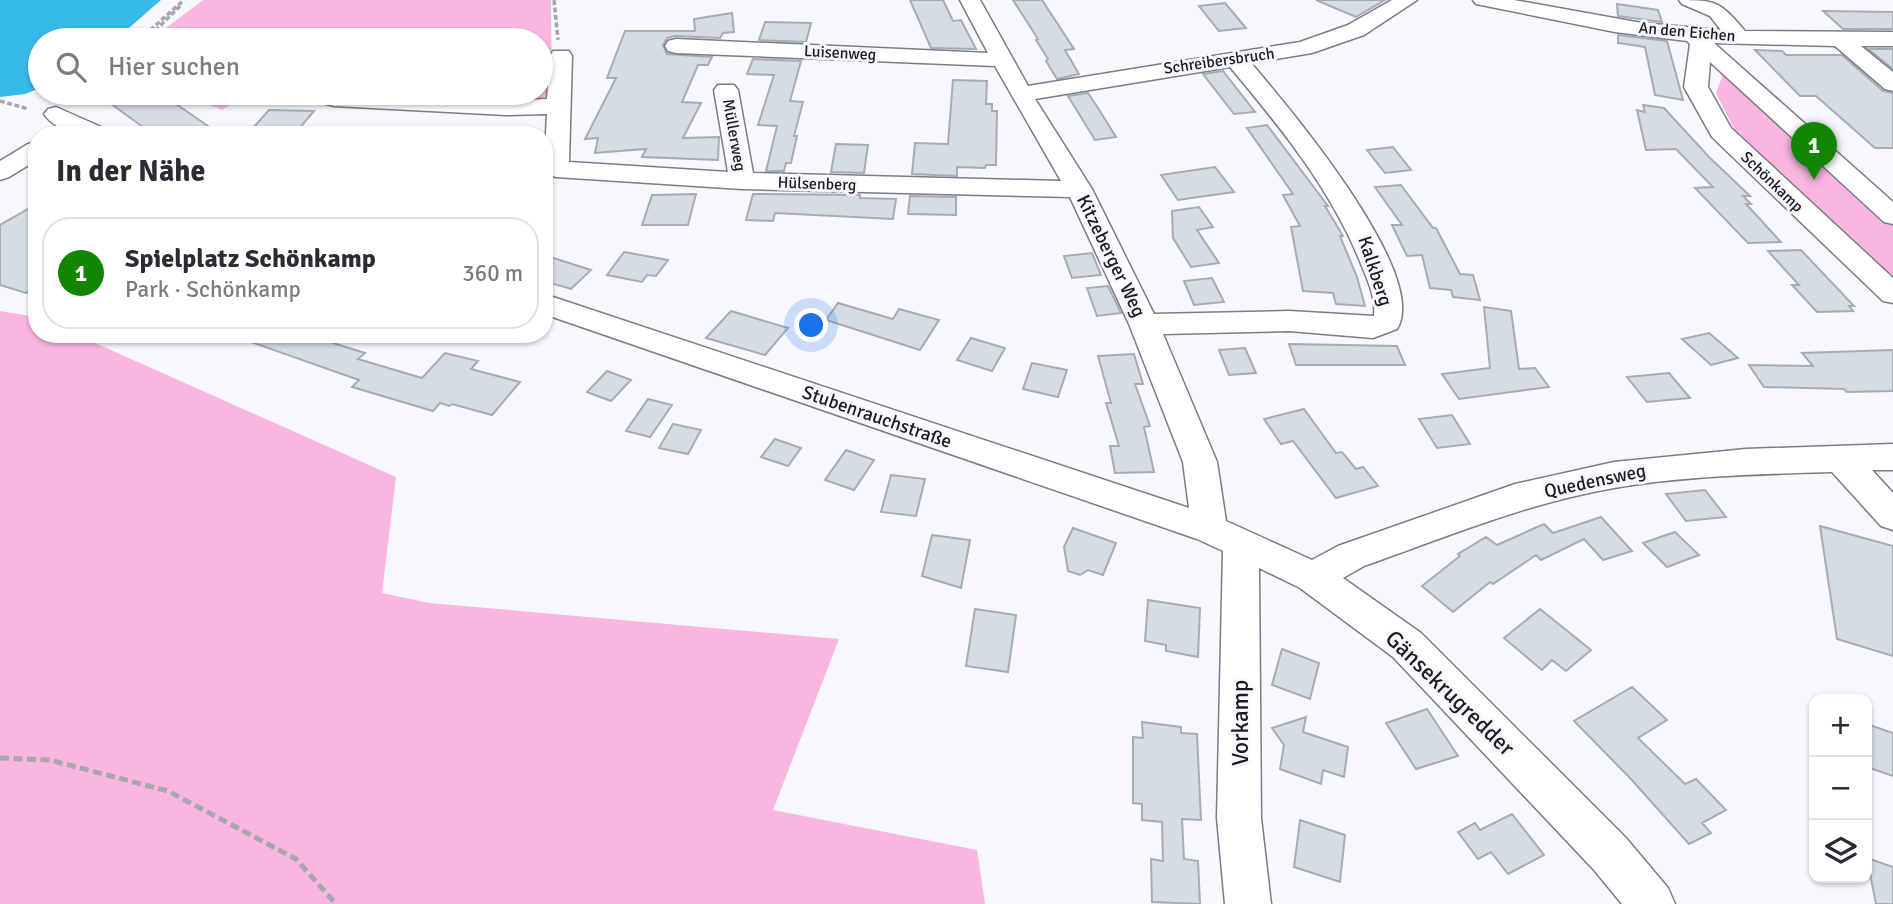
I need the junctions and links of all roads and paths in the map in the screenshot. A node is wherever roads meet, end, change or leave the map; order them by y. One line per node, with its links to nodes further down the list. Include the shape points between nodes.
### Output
1 (184, 0): 7 (path)
2 (554, 0): 13 (path)
3 (970, 0): 15 (street, Kitzeberger Weg)
4 (1407, 0): 14 (street, Schreibersbruch, via 1356,30 1304,48)
5 (1483, 0): 10 (street, An den Eichen)
6 (1689, 0): 8 (street, via 1717,12)
7 (159, 28)
8 (1738, 37): 10 (street, An den Eichen); 11 (street, An den Eichen)
9 (1893, 39): 11 (street, An den Eichen)
10 (1697, 40): 27 (street); 28 (street, Schönkamp, via 1696,87 1721,132)
11 (1842, 41): 16 (street)
12 (676, 46): 15 (street, Luisenweg)
13 (561, 56): 21 (street)
14 (1235, 59): 18 (street, Schreibersbruch); 30 (street, Kalkberg, via 1304,140 1364,233 1391,307 1387,322 1373,328 1289,321)
15 (1003, 60): 18 (street, Kitzeberger Weg)
16 (1893, 84)
17 (726, 90): 25 (street, Müllerweg)
18 (1021, 94): 26 (street, Kitzeberger Weg)
19 (0, 101): 22 (path)
20 (449, 105): 21 (street)
21 (559, 106): 25 (street, Hülsenberg, via 556,169)
22 (29, 109)
23 (28, 155): 24 (street)
24 (0, 172)
25 (742, 181): 26 (street, Hülsenberg)
26 (1079, 189): 30 (street, Kitzeberger Weg)
27 (1893, 216)
28 (1893, 294)
29 (553, 307): 34 (street, Stubenrauchstraße)
30 (1144, 324): 34 (street, Kitzeberger Weg)
31 (1893, 457): 32 (street, Quedensweg)
32 (1840, 458): 33 (street); 35 (street, Quedensweg, via 1651,469 1581,482 1502,503 1351,556)
33 (1893, 516)
34 (1226, 535): 35 (street, Gänsekrugredder); 38 (street, Vorkamp, via 1239,818)
35 (1313, 577): 39 (street, Gänsekrugredder, via 1407,645 1610,854)
36 (0, 758): 37 (path, via 50,760 168,791 296,859)
37 (336, 904)
38 (1248, 904)
39 (1652, 904)

